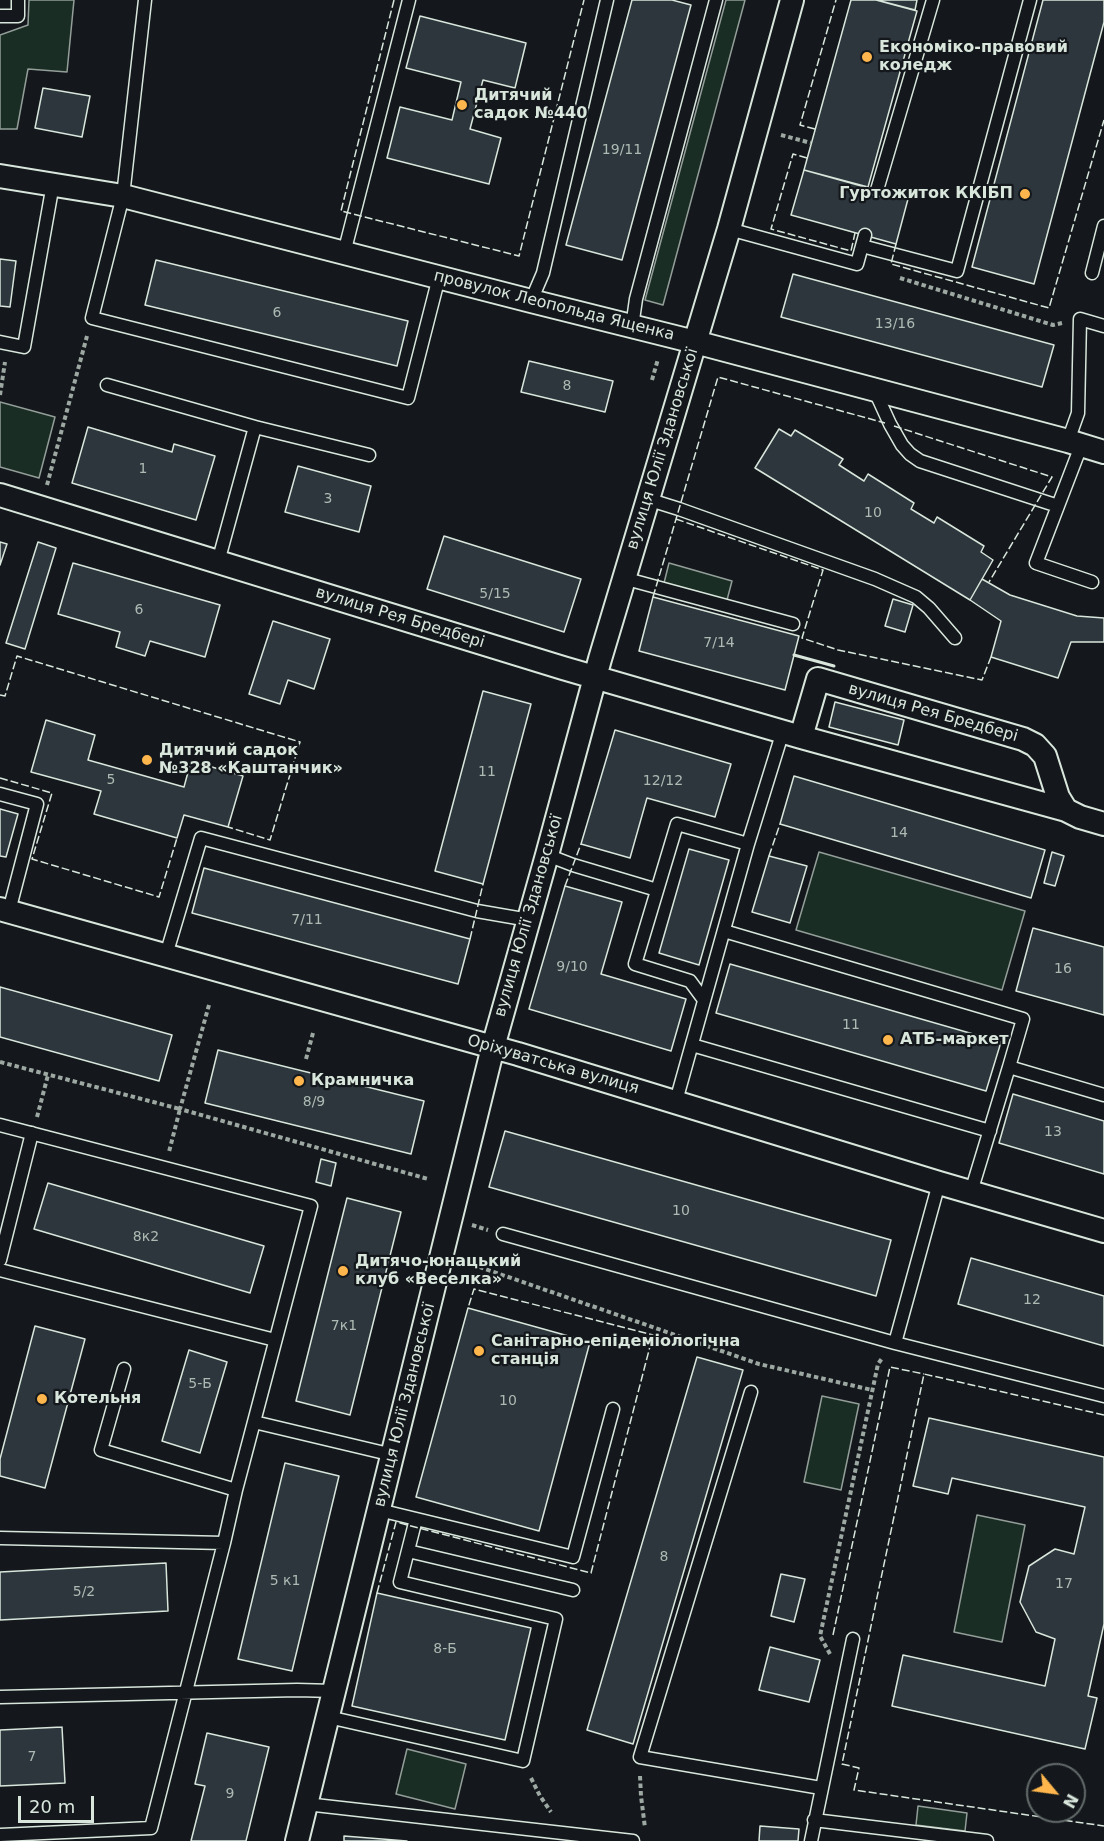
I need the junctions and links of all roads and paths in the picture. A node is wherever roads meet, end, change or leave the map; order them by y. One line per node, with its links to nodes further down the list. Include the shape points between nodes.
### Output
1 (18, 0): 9 (lane, via 18,16)
2 (145, 0): 15 (lane)
3 (409, 0): 18 (lane)
4 (607, 0): 22 (lane, via 543,273)
5 (716, 0): 26 (lane, via 636,299)
6 (792, 0): 17 (street, вулиця Юлії Здановської)
7 (933, 0): 14 (lane)
8 (1030, 0): 19 (lane, via 957,271 863,241)
9 (0, 16)
10 (781, 135): 11 (path)
11 (811, 144)
12 (0, 176): 13 (street, провулок Леопольда Ященка)
13 (53, 184): 15 (street, провулок Леопольда Ященка); 28 (lane, via 24,347)
14 (877, 190)
15 (123, 196): 18 (street, провулок Леопольда Ященка); 23 (lane)
16 (1104, 226): 20 (lane)
17 (729, 229): 19 (lane); 27 (street, вулиця Юлії Здановської)
18 (344, 253): 21 (street, провулок Леопольда Ященка)
19 (857, 264): 24 (path)
20 (1092, 273)
21 (439, 277): 22 (street, провулок Леопольда Ященка); 23 (lane, via 408,398)
22 (531, 302): 26 (street, провулок Леопольда Ященка)
23 (92, 318): 41 (path)
24 (1053, 326)
25 (1104, 326): 35 (lane, via 1080,318)
26 (632, 327): 27 (street, провулок Леопольда Ященка)
27 (695, 342): 32 (street, провулок Леопольда Ященка); 39 (street, вулиця Юлії Здановської)
28 (4, 343): 33 (path)
29 (658, 358): 30 (path)
30 (652, 380)
31 (107, 385): 34 (lane)
32 (874, 389): 35 (street, провулок Леопольда Ященка); 40 (lane, via 902,445 920,461)
33 (0, 395)
34 (255, 426): 37 (lane); 42 (lane)
35 (1074, 443): 36 (street, провулок Леопольда Ященка); 40 (lane)
36 (1104, 452)
37 (369, 455)
38 (0, 495): 41 (street, вулиця Рея Бредбері)
39 (647, 499): 43 (street, вулиця Юлії Здановської); 46 (lane, via 916,597)
40 (1058, 506): 44 (lane, via 1036,563)
41 (41, 508): 42 (street, вулиця Рея Бредбері)
42 (218, 562): 47 (street, вулиця Рея Бредбері)
43 (623, 578): 45 (lane); 47 (street, вулиця Юлії Здановської)
44 (1092, 582)
45 (793, 624)
46 (955, 638)
47 (595, 677): 48 (street, вулиця Рея Бредбері); 53 (street, вулиця Юлії Здановської)
48 (792, 734): 50 (street, вулиця Рея Бредбері); 50 (street, вулиця Рея Бредбері, via 818,679 1035,745 1045,756); 52 (lane)
49 (0, 794): 55 (lane, via 37,804)
50 (1066, 810): 51 (street, вулиця Рея Бредбері)
51 (1104, 824)
52 (748, 844): 54 (lane, via 677,824); 57 (lane)
53 (548, 855): 54 (lane); 56 (street, вулиця Юлії Здановської)
54 (657, 890): 59 (lane, via 635,964 690,981)
55 (4, 910): 58 (street, Оріхуватська вулиця)
56 (529, 920): 58 (lane, via 477,911 201,838); 63 (street, вулиця Юлії Здановської)
57 (724, 931): 59 (lane); 66 (lane, via 1023,1019)
58 (166, 955): 63 (street, Оріхуватська вулиця)
59 (704, 1000): 62 (lane)
60 (209, 1005): 70 (path)
61 (313, 1033): 64 (path)
62 (692, 1045): 69 (lane); 72 (lane)
63 (493, 1047): 69 (street, Оріхуватська вулиця); 92 (street, вулиця Юлії Здановської)
64 (306, 1059)
65 (0, 1062): 67 (path)
66 (1009, 1067): 68 (lane); 72 (lane)
67 (48, 1075): 70 (path); 73 (path)
68 (1104, 1095)
69 (676, 1101): 76 (street, Оріхуватська вулиця)
70 (180, 1109): 74 (path); 75 (path)
71 (0, 1125): 73 (lane)
72 (990, 1131): 77 (lane)
73 (32, 1133): 74 (lane); 80 (lane)
74 (165, 1168): 83 (lane, via 310,1206)
75 (428, 1179)
76 (939, 1183): 77 (street, Оріхуватська вулиця); 84 (lane)
77 (971, 1192): 78 (street, Оріхуватська вулиця)
78 (1104, 1231)
79 (503, 1234): 84 (lane)
80 (0, 1260)
81 (461, 1261): 87 (path, via 759,1364)
82 (0, 1270): 83 (lane)
83 (275, 1340): 91 (lane)
84 (895, 1343): 89 (lane)
85 (878, 1364): 87 (path)
86 (124, 1369): 93 (lane, via 101,1450)
87 (872, 1390): 101 (path, via 820,1636)
88 (751, 1392): 106 (lane)
89 (1104, 1396)
90 (613, 1409): 95 (lane, via 573,1557)
91 (254, 1422): 92 (lane); 93 (lane)
92 (393, 1455): 94 (street, вулиця Юлії Здановської)
93 (236, 1490): 97 (lane)
94 (379, 1510): 95 (lane); 102 (street, вулиця Юлії Здановської)
95 (416, 1519): 98 (lane)
96 (0, 1538): 97 (lane)
97 (224, 1543): 103 (lane)
98 (408, 1551): 99 (lane); 107 (lane, via 400,1582 556,1619)
99 (573, 1590)
100 (853, 1639): 101 (lane)
101 (844, 1682): 108 (lane)
102 (334, 1691): 103 (lane); 105 (street, вулиця Юлії Здановської)
103 (186, 1693): 104 (lane); 113 (lane, via 151,1828)
104 (0, 1697)
105 (328, 1717): 107 (lane); 109 (street, вулиця Юлії Здановської)
106 (640, 1757): 108 (lane); 111 (path)
107 (523, 1761): 112 (path, via 540,1796)
108 (821, 1788): 110 (lane)
109 (306, 1804): 112 (lane); 114 (street, вулиця Юлії Здановської)
110 (814, 1820): 116 (lane); 117 (lane)
111 (646, 1830)
112 (566, 1833): 115 (lane)
113 (0, 1835)
114 (297, 1841)
115 (633, 1841)
116 (811, 1841)
117 (987, 1841)

